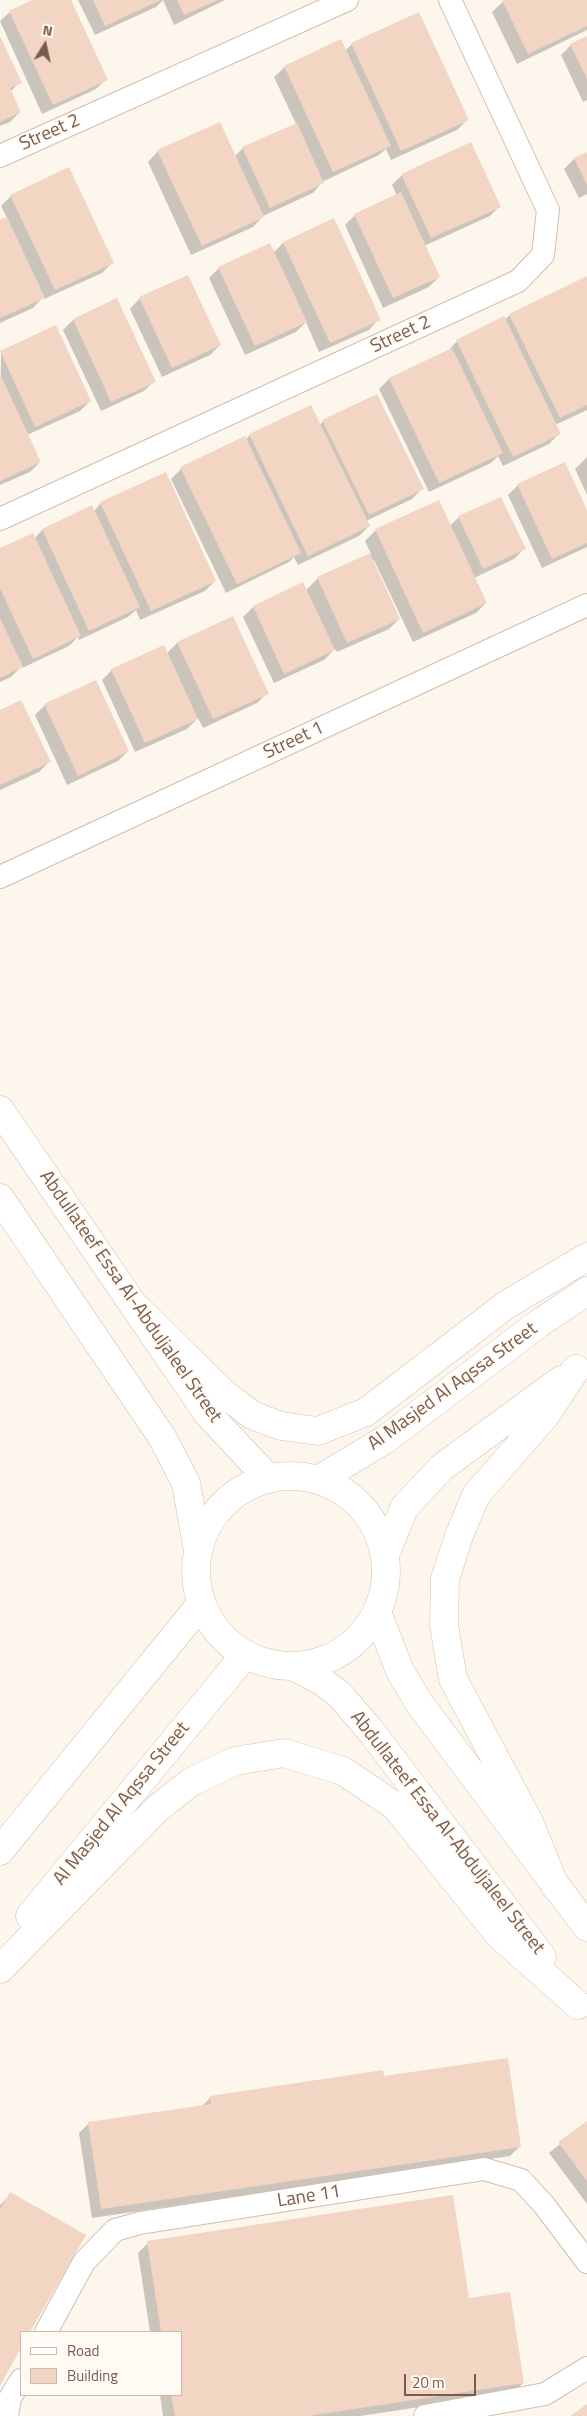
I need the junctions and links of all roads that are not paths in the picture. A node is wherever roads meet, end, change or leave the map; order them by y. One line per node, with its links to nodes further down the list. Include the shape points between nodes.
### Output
1 (347, 0): 3 (street, Street 2)
2 (450, 0): 4 (street, Street 2, via 548,210 543,254 518,281)
3 (0, 156)
4 (0, 519)
5 (587, 605): 6 (street, Street 1)
6 (0, 877)
7 (0, 1110): 11 (main road, Abdullateef Essa Al-Abduljaleel Street)
8 (0, 1198): 15 (main road, via 162,1438 186,1483)
9 (587, 1257): 11 (main road, via 506,1305 366,1412 318,1431 281,1426 252,1415 222,1392)
10 (587, 1291): 14 (main road, Al Masjed Al Aqssa Street, via 538,1324 386,1440)
11 (137, 1308): 13 (main road, Abdullateef Essa Al-Abduljaleel Street, via 208,1414)
12 (582, 1365): 16 (main road, via 441,1468 404,1508); 22 (main road, via 545,1416 476,1495 458,1536 445,1580 444,1625 453,1679 528,1822)
13 (269, 1479): 14 (main road, via 293,1476); 15 (main road, via 244,1488 223,1505 207,1526)
14 (318, 1480): 16 (main road, via 342,1491 362,1508 377,1529)
15 (198, 1551): 17 (main road, via 196,1578)
16 (386, 1555): 18 (main road, via 387,1574)
17 (201, 1604): 19 (main road, via 212,1624); 21 (main road)
18 (378, 1612): 20 (main road, via 357,1640 328,1659); 22 (main road, via 400,1671 419,1703)
19 (245, 1655): 20 (main road, via 268,1664); 24 (main road, Al Masjed Al Aqssa Street)
20 (293, 1666): 26 (main road, Abdullateef Essa Al-Abduljaleel Street, via 323,1682 340,1696 370,1730)
21 (0, 1851)
22 (555, 1886): 23 (main road)
23 (587, 1927)
24 (0, 1955)
25 (0, 1969): 26 (main road, via 158,1808 190,1782 235,1761 284,1752 343,1772 394,1806 499,1935)
26 (583, 2010)
27 (587, 2262): 28 (street, Lane 11, via 521,2180 484,2169 140,2223 115,2230 84,2262)
28 (47, 2331)
29 (587, 2368): 32 (street, via 545,2394)
30 (20, 2382): 31 (street, via 10,2398)
31 (7, 2416)
32 (424, 2416)

